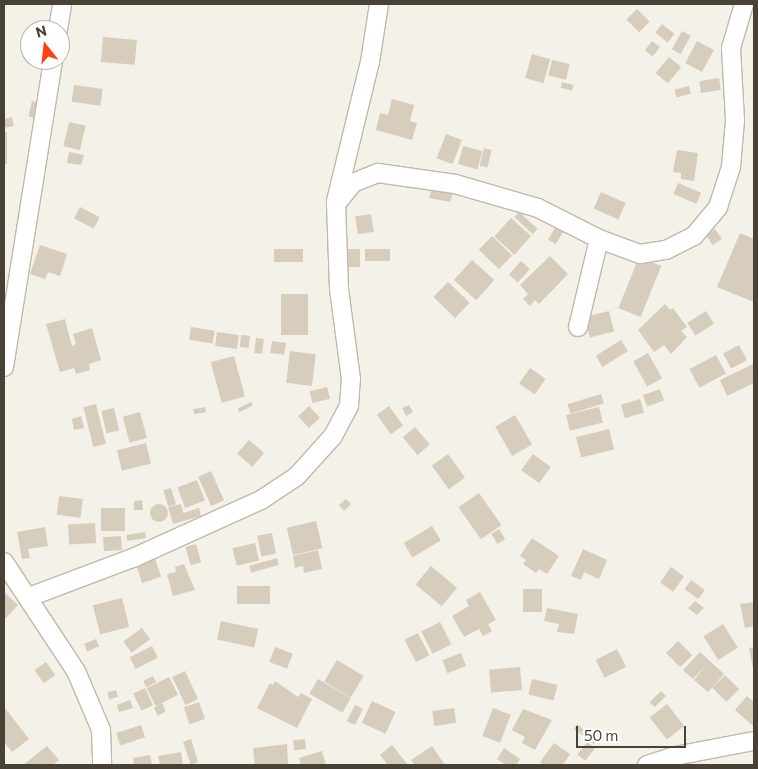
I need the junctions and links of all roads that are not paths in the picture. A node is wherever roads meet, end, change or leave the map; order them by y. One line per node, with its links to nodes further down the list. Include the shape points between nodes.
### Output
1 (62, 4): 4 (street)
2 (379, 4): 6 (street, via 370,62)
3 (744, 4): 7 (street, via 731,48 735,120 731,167 718,207 694,236 666,250 640,254)
4 (60, 20)
5 (51, 70): 9 (street)
6 (336, 204): 7 (street, via 353,183 378,174 455,184 538,208); 11 (street, via 339,289 351,380 349,406 333,436 297,476 261,500 133,558)
7 (599, 238): 8 (street)
8 (578, 327)
9 (4, 367)
10 (4, 562): 11 (street)
11 (29, 598): 13 (street, via 76,671 91,703 101,730)
12 (754, 741): 14 (street, via 674,756)
13 (102, 765)
14 (647, 765)

